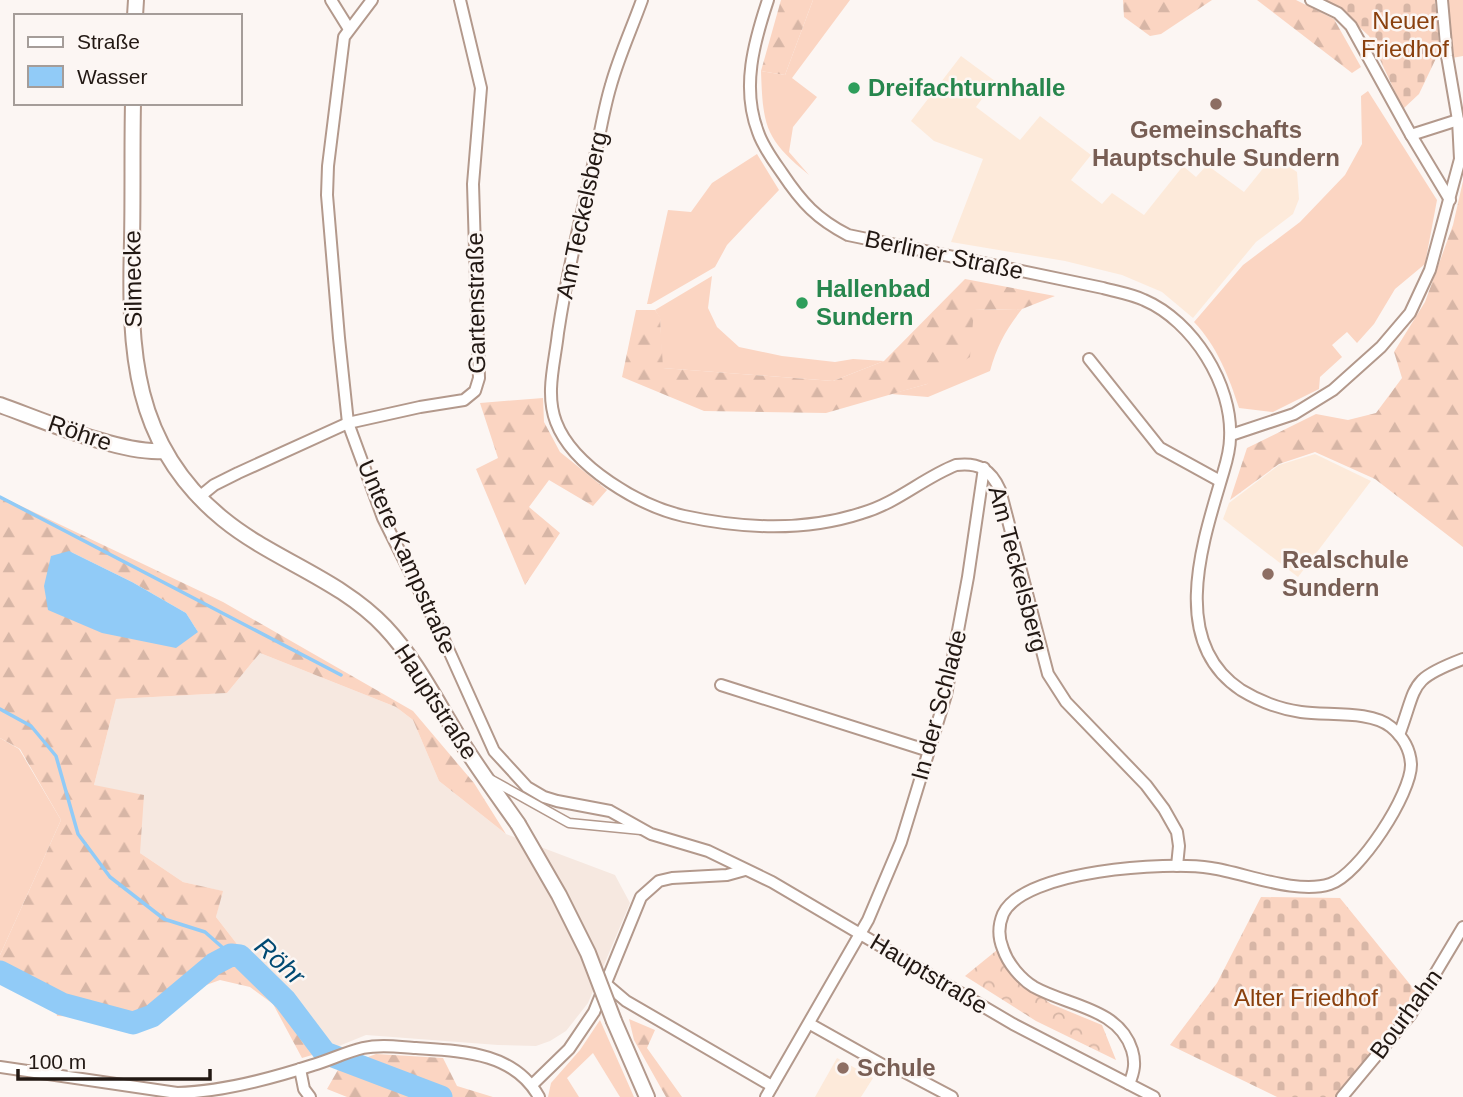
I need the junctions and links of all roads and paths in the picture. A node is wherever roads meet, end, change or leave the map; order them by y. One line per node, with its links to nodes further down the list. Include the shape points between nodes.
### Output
1 (331, 0): 8 (street)
2 (372, 0): 8 (street, Untere Kampstraße)
3 (460, 0): 15 (street, Gartenstraße, via 481,88 473,184 479,384 464,400)
4 (642, 0): 18 (street, Am Teckelsberg, via 611,83 563,294 551,387 557,424 569,443 613,484 655,508 681,516 773,527 810,526 861,514 889,504 956,465)
5 (768, 0): 16 (street, Berliner Straße, via 751,61 757,130 795,193 814,214 848,235 871,241 1142,299 1177,322 1206,358 1224,397)
6 (1311, 0): 11 (street, via 1338,13 1350,26)
7 (1442, 0): 10 (street)
8 (349, 29): 15 (street, Untere Kampstraße, via 344,37 327,195)
9 (133, 105): 17 (main road, Silmecke, via 130,273 135,368)
10 (1458, 120): 11 (street); 12 (street, via 1460,159)
11 (1411, 135): 12 (street)
12 (1450, 200): 16 (street, via 1430,270 1410,313 1381,347 1334,390 1294,414)
13 (1089, 359): 19 (street, via 1160,447)
14 (0, 405): 17 (main road, Röhre, via 122,447)
15 (348, 424): 20 (street, Gartenstraße, via 238,473); 26 (street, Untere Kampstraße, via 383,518 494,751 527,787 544,797 610,811)
16 (1231, 435): 19 (street)
17 (163, 451): 20 (main road, Hauptstraße)
18 (984, 468): 24 (street, In der Schlade, via 956,648); 27 (street, Am Teckelsberg, via 1000,490 1048,674 1066,702 1164,809 1177,832)
19 (1220, 481): 23 (street, via 1205,537 1196,600 1202,639 1213,663 1236,686 1263,701 1301,712 1375,719)
20 (198, 498): 25 (main road, Hauptstraße, via 225,521 361,605 384,626 410,656)
21 (1463, 659): 23 (street, via 1421,680)
22 (721, 685): 24 (street)
23 (1399, 735): 27 (street, via 1410,757 1407,783 1363,858 1337,881 1308,887 1208,867)
24 (929, 751): 30 (street, In der Schlade, via 901,842)
25 (485, 776): 26 (street, via 569,823); 41 (main road, Hauptstraße, bridge, via 519,824 559,895)
26 (643, 830): 28 (street, Untere Kampstraße, via 708,851)
27 (1177, 866): 35 (street, via 1059,880 1021,896 1008,906 1001,920 1003,948 1025,980 1107,1018 1124,1032 1134,1060)
28 (745, 870): 30 (street, Hauptstraße); 31 (street, via 671,878 649,889 641,897)
29 (1463, 927): 45 (street, Bourhahn, via 1411,1014)
30 (860, 933): 32 (street, In der Schlade); 35 (street, Hauptstraße, via 1013,1024)
31 (606, 984): 36 (street, via 582,1032); 37 (street, via 626,1001)
32 (810, 1024): 37 (street, In der Schlade); 43 (street)
33 (0, 1067): 38 (street, via 177,1093)
34 (300, 1069): 36 (street, via 380,1046 475,1054 503,1062); 38 (street); 39 (street)
35 (1129, 1084): 44 (street, Hauptstraße)
36 (532, 1085): 40 (street)
37 (772, 1086): 42 (street, In der Schlade)
38 (223, 1092)
39 (310, 1097)
40 (539, 1097)
41 (647, 1097)
42 (766, 1097)
43 (952, 1097)
44 (1154, 1097)
45 (1342, 1097)

